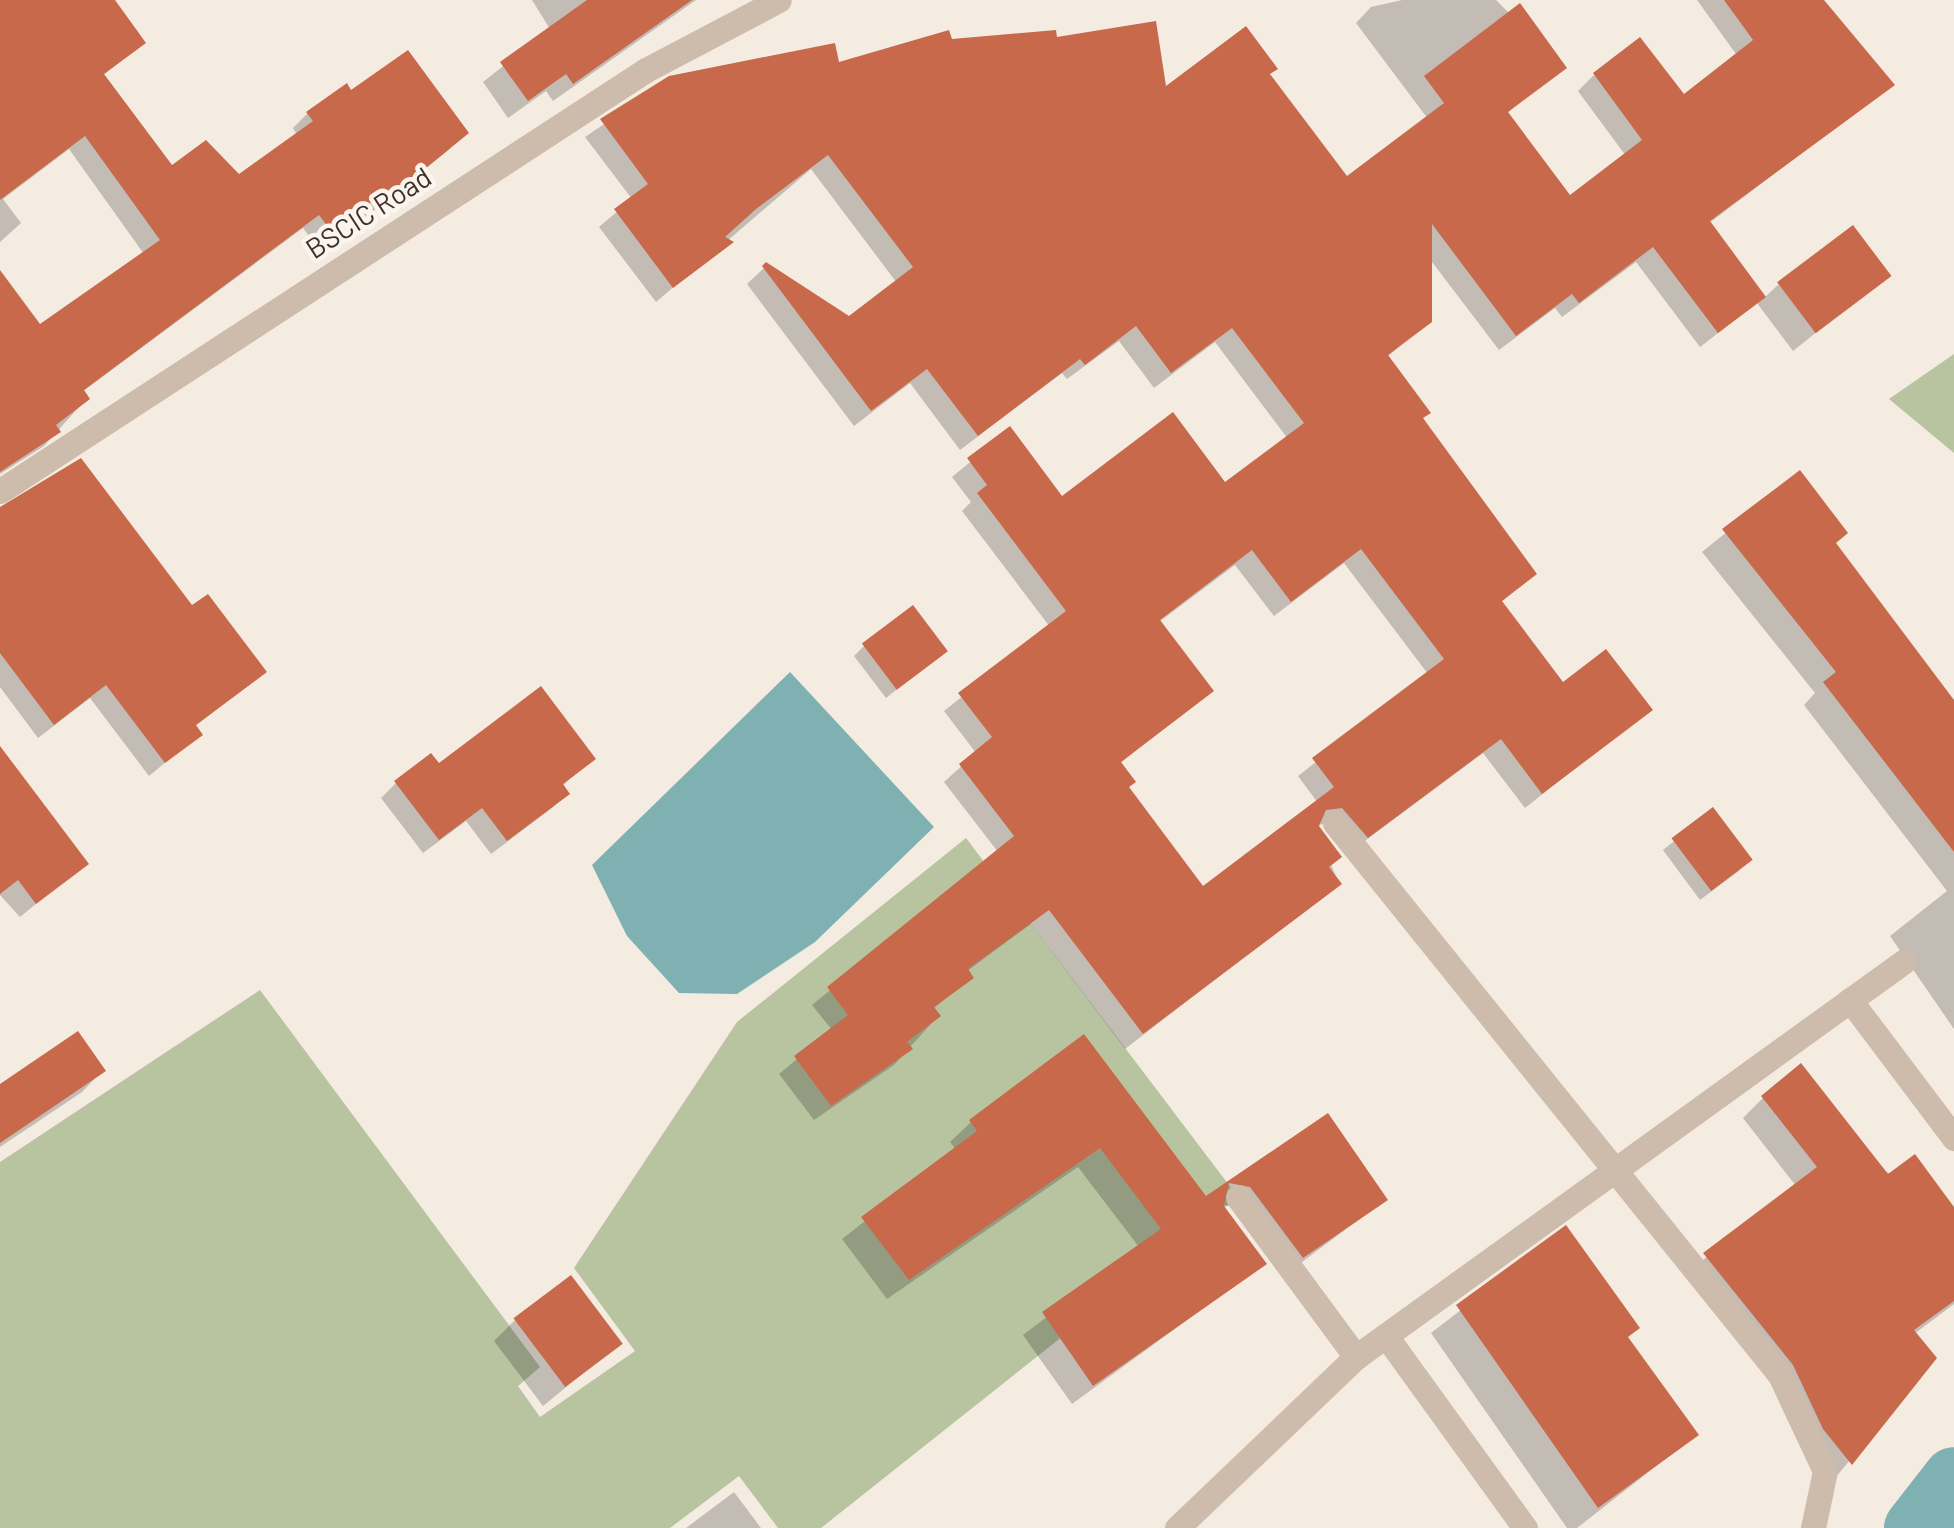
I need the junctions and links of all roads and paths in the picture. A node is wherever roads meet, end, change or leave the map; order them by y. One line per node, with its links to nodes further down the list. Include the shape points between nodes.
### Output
1 (779, 0): 2 (street, BSCIC Road, via 646,70)
2 (0, 492)
3 (1335, 822): 7 (street)
4 (1903, 962): 5 (street)
5 (1850, 1000): 6 (street); 7 (street)
6 (1954, 1138)
7 (1615, 1170): 9 (street); 13 (street, via 1780,1375 1825,1471)
8 (1238, 1197): 10 (street)
9 (1386, 1336): 10 (street); 12 (street)
10 (1356, 1357): 11 (street)
11 (1176, 1528)
12 (1525, 1528)
13 (1813, 1528)

